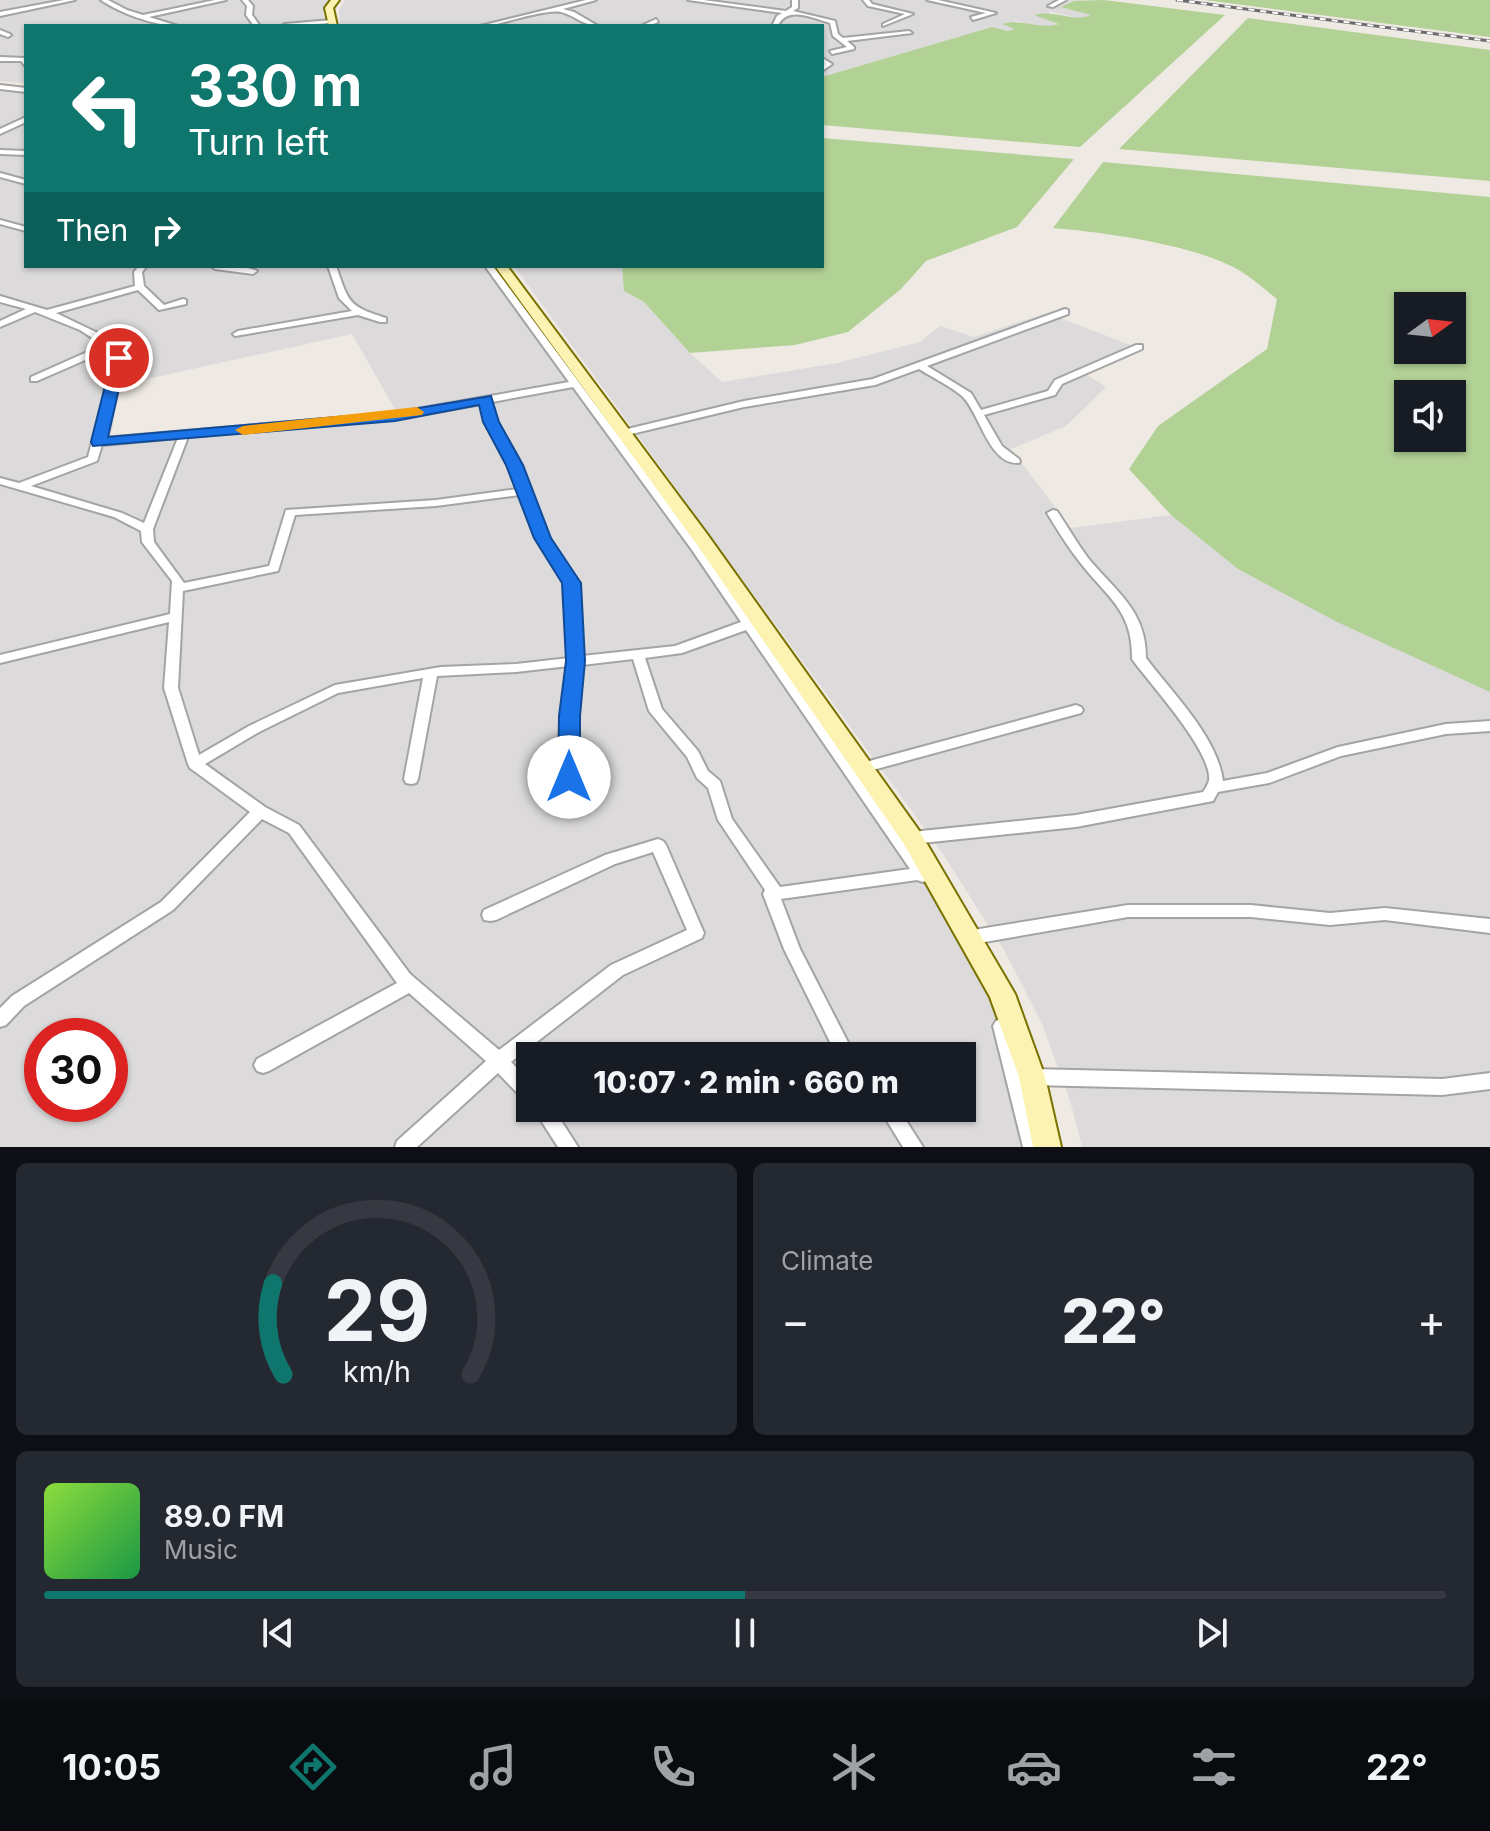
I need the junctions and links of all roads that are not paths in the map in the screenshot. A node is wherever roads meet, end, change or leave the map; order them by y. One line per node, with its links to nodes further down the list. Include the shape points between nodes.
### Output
1 (72, 0): 17 (street)
2 (104, 0): 18 (street)
3 (223, 0): 18 (street)
4 (245, 0): 22 (street)
5 (335, 0): 23 (main road, via 329,8)
6 (557, 0): 13 (street)
7 (593, 0): 13 (street)
8 (691, 0): 16 (street)
9 (795, 0): 16 (street, via 795,8)
10 (866, 0): 28 (street, via 910,14)
11 (930, 0): 19 (street, via 993,13)
12 (1063, 0): 14 (street)
13 (568, 5): 15 (street)
14 (1051, 6)
15 (554, 9): 24 (street); 25 (street)
16 (788, 12): 27 (street); 32 (street, via 833,22)
17 (0, 14)
18 (144, 16): 21 (street)
19 (973, 18)
20 (656, 21): 26 (street)
21 (169, 24)
22 (256, 24)
23 (332, 24)
24 (491, 24)
25 (591, 24)
26 (649, 24)
27 (778, 24)
28 (885, 25)
29 (0, 32): 31 (street)
30 (909, 33): 32 (street)
31 (8, 35)
32 (840, 40): 33 (street, via 852,48)
33 (832, 52)
34 (0, 59): 35 (street)
35 (24, 61)
36 (0, 87): 37 (street)
37 (24, 90)
38 (24, 120): 39 (street)
39 (10, 127): 40 (street); 41 (street)
40 (24, 129)
41 (0, 131)
42 (0, 152): 43 (street)
43 (24, 153)
44 (0, 175): 45 (street)
45 (24, 181)
46 (2, 225): 47 (street)
47 (24, 229)
48 (141, 268): 54 (street)
49 (230, 268): 53 (street)
50 (333, 268): 58 (street, via 343,298)
51 (490, 268): 68 (street)
52 (502, 268): 71 (main road)
53 (253, 271)
54 (140, 287): 56 (street, via 162,308); 60 (street)
55 (0, 299): 57 (street)
56 (183, 302)
57 (35, 309): 60 (street); 62 (street)
58 (359, 312): 61 (street); 63 (street)
59 (1065, 312): 66 (street)
60 (47, 313): 64 (street)
61 (383, 320)
62 (0, 324)
63 (238, 334)
64 (111, 345): 67 (street); 73 (street, via 119,358)
65 (1139, 347): 70 (street, via 1058,382 1052,393)
66 (920, 366): 70 (street, via 967,395); 71 (street, via 875,382 744,404)
67 (34, 379)
68 (575, 384): 69 (street); 82 (street)
69 (486, 399): 72 (street, via 395,416); 77 (street, via 491,422)
70 (978, 414): 74 (street, via 998,448)
71 (623, 433): 90 (main road)
72 (184, 435): 73 (street); 79 (street)
73 (99, 442): 76 (street, via 93,459)
74 (1015, 461)
75 (0, 481): 76 (street)
76 (22, 486): 79 (street)
77 (524, 491): 80 (street, via 436,503 290,512 274,568); 85 (street, via 542,538 571,583)
78 (1053, 513): 93 (street, via 1126,605 1141,639 1139,659 1209,755)
79 (147, 529): 80 (street, via 148,542)
80 (178, 588): 81 (street)
81 (177, 616): 84 (street); 89 (street, via 171,688)
82 (749, 624): 83 (street, via 677,650); 96 (street)
83 (638, 655): 85 (street); 97 (street, via 656,711 715,785 725,820)
84 (0, 659)
85 (576, 661): 86 (street); 91 (street)
86 (431, 673): 89 (street, via 335,689); 92 (street)
87 (1076, 710): 90 (street)
88 (1490, 726): 93 (street, via 1446,729 1338,752 1269,778)
89 (195, 764): 94 (street)
90 (862, 768): 95 (main road)
91 (569, 777)
92 (411, 779)
93 (1213, 788): 95 (street, via 1208,797 1117,815)
94 (260, 811): 101 (street, via 294,829); 102 (street, via 167,906 18,1001)
95 (912, 838): 100 (main road)
96 (922, 873): 97 (street); 114 (street, via 975,957 1020,1090)
97 (776, 893): 103 (street, via 771,894 779,919)
98 (490, 915): 104 (street, via 610,859 658,845 696,933 617,970)
99 (1490, 926): 100 (street, via 1385,914 1330,919 1251,911 1128,911)
100 (973, 937): 106 (main road, via 1002,994)
101 (409, 985): 104 (street); 105 (street)
102 (0, 1020)
103 (839, 1042)
104 (499, 1061): 107 (street); 111 (street)
105 (263, 1065)
106 (1032, 1077): 108 (street, via 1442,1087); 115 (main road)
107 (516, 1079)
108 (1490, 1081)
109 (552, 1122): 112 (street)
110 (897, 1122): 113 (street)
111 (404, 1147)
112 (569, 1147)
113 (914, 1147)
114 (1032, 1147)
115 (1047, 1147)

